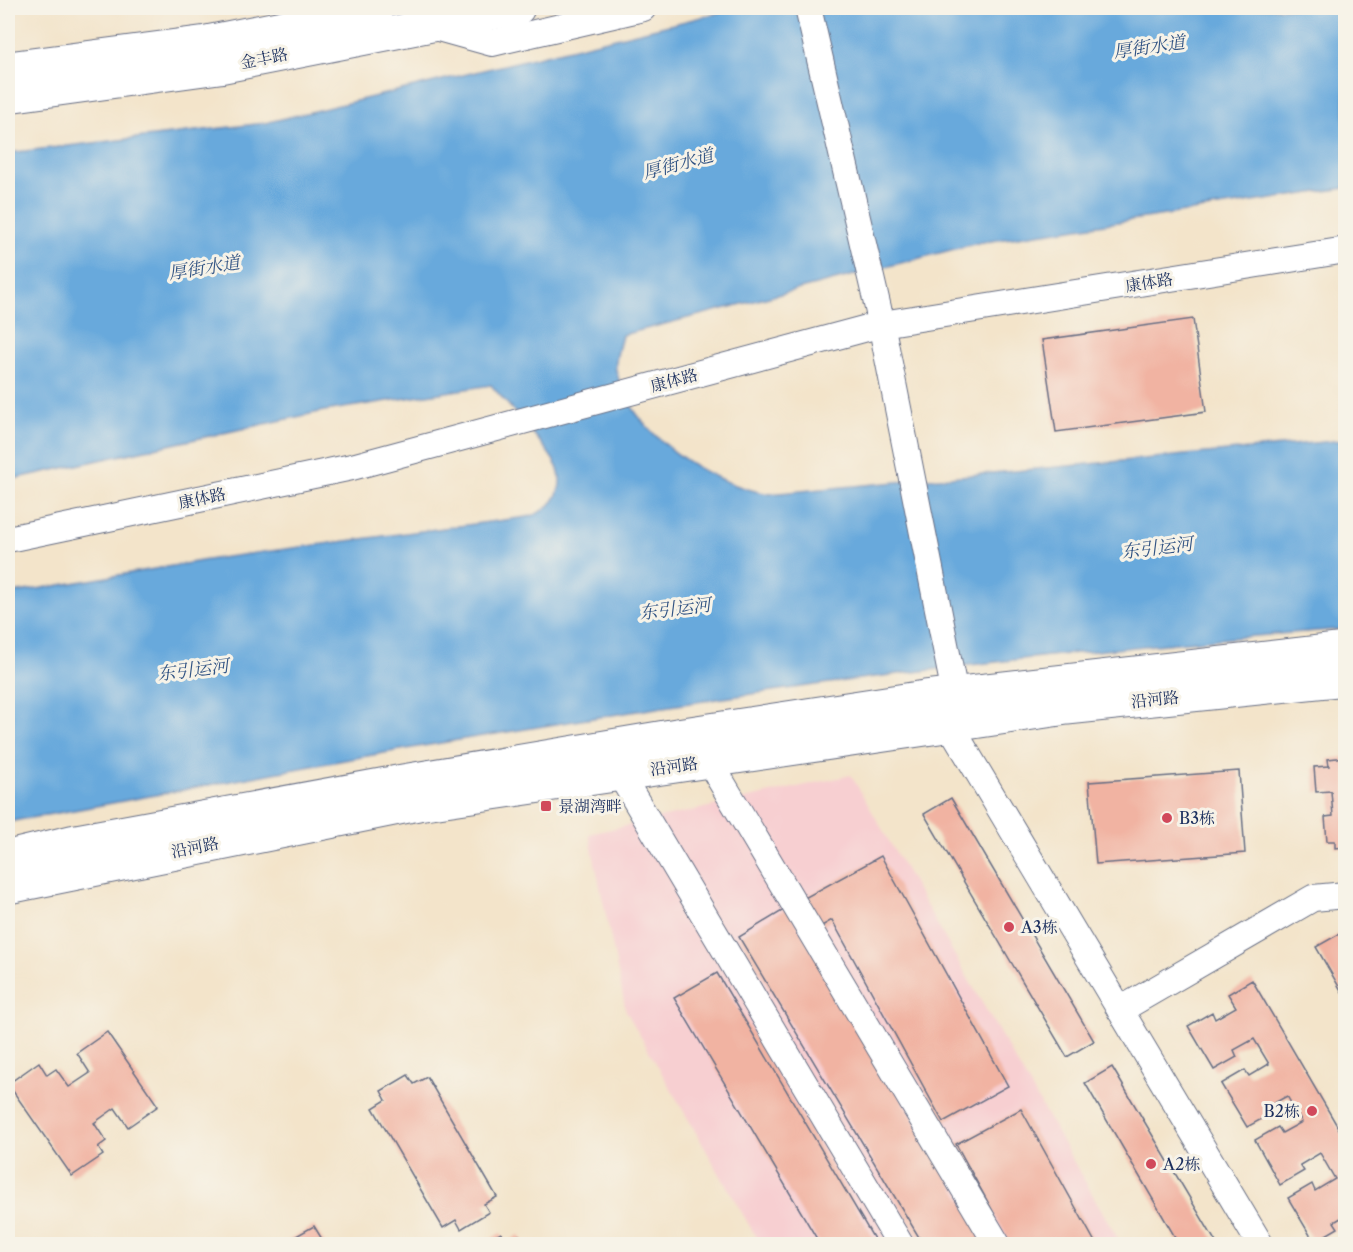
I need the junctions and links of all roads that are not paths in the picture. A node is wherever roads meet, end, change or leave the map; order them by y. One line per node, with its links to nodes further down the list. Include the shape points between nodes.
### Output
1 (376, 8): 5 (main road, 金丰路, via 207,42)
2 (643, 8): 4 (street)
3 (808, 8): 8 (street)
4 (517, 23): 6 (main road, 金丰路, via 428,25 219,67)
5 (8, 68)
6 (8, 96)
7 (1346, 250): 8 (street, 康体路)
8 (879, 313): 9 (street, 康体路, via 658,384 352,467); 12 (street)
9 (8, 539)
10 (1346, 649): 12 (main road, 沿河路)
11 (1346, 680): 13 (main road, 沿河路, via 1067,708)
12 (954, 686): 13 (street); 16 (main road, 沿河路, via 403,781)
13 (951, 727): 14 (main road, 沿河路); 19 (street)
14 (709, 761): 15 (main road, 沿河路); 21 (street)
15 (620, 774): 17 (main road, 沿河路, via 418,804); 20 (street)
16 (8, 857)
17 (8, 887)
18 (1346, 895): 19 (street, via 1313,898)
19 (1120, 1010): 22 (street)
20 (900, 1245)
21 (996, 1245)
22 (1260, 1245)

